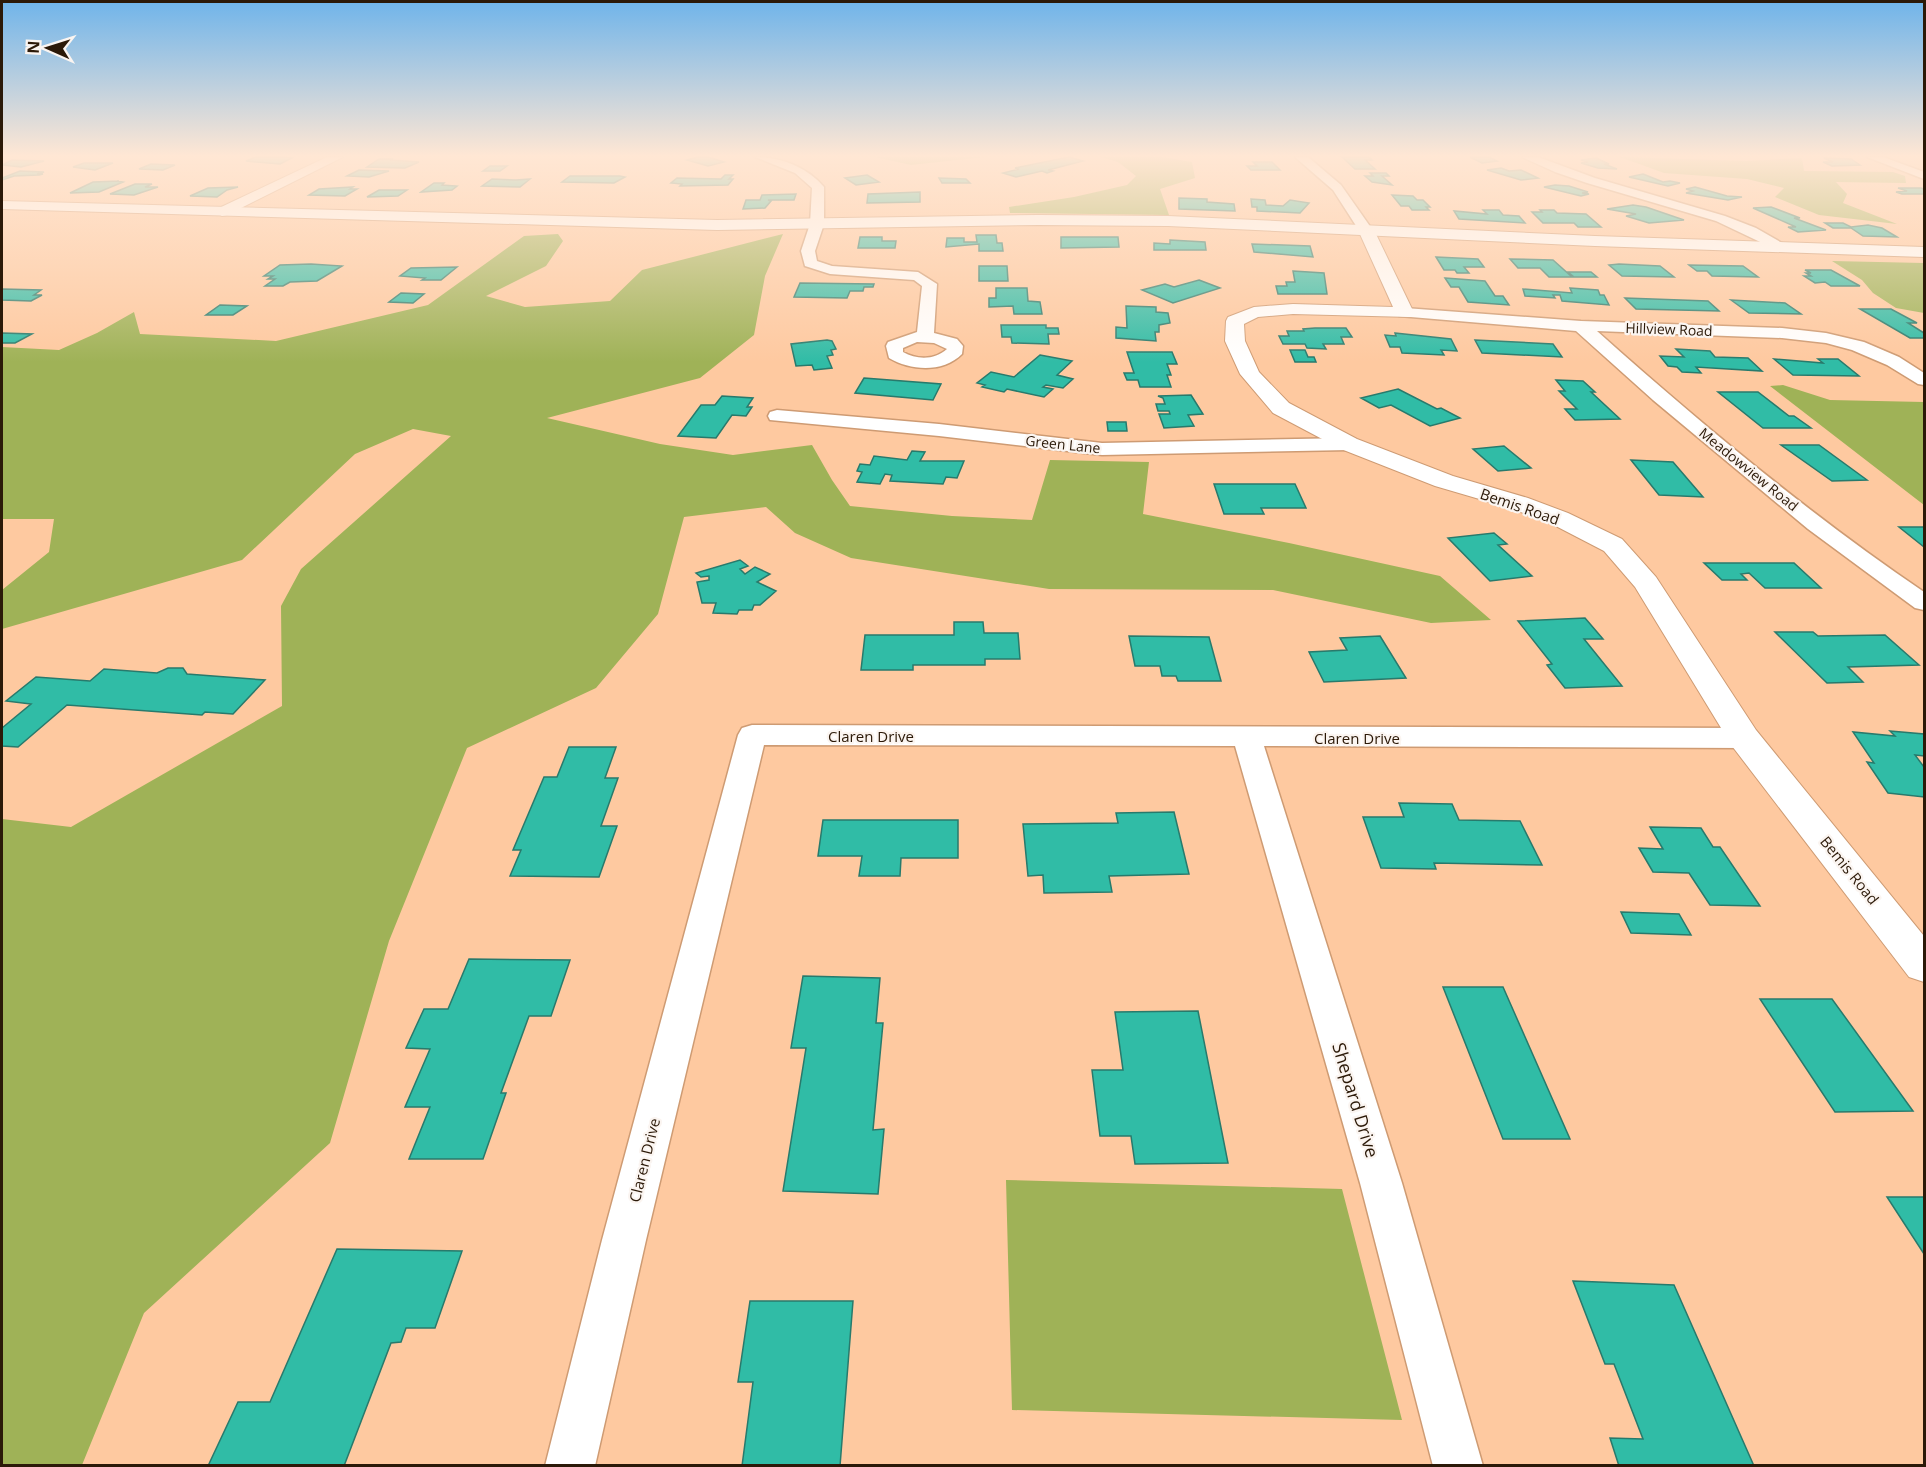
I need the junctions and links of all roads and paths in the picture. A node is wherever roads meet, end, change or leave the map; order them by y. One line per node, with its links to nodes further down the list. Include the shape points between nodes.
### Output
1 (817, 225): 10 (street, via 808,251 810,263 830,270 918,276 930,284)
2 (1227, 225): 5 (main road)
3 (1363, 225): 5 (street)
4 (1739, 225): 6 (street)
5 (1367, 232): 6 (main road); 8 (main road)
6 (1782, 247): 7 (main road)
7 (1924, 252)
8 (1405, 313): 9 (street, Hillview Road); 13 (main road, Bemis Road, via 1293,309 1254,312 1235,321 1235,341 1250,374 1281,408)
9 (1581, 326): 11 (street, Hillview Road, via 1826,338 1893,361); 14 (street, Meadowview Road, via 1659,396 1815,524)
10 (925, 337)
11 (1924, 380)
12 (777, 416): 13 (street, Green Lane, via 1102,449)
13 (1349, 444): 16 (main road, Bemis Road, via 1444,481 1559,518 1613,545 1646,583)
14 (1924, 603)
15 (1246, 738): 16 (street, Claren Drive); 18 (street, Claren Drive, via 752,735); 19 (street, Shepard Drive, via 1381,1182)
16 (1744, 738): 17 (main road, Bemis Road)
17 (1924, 964)
18 (570, 1466)
19 (1458, 1466)

